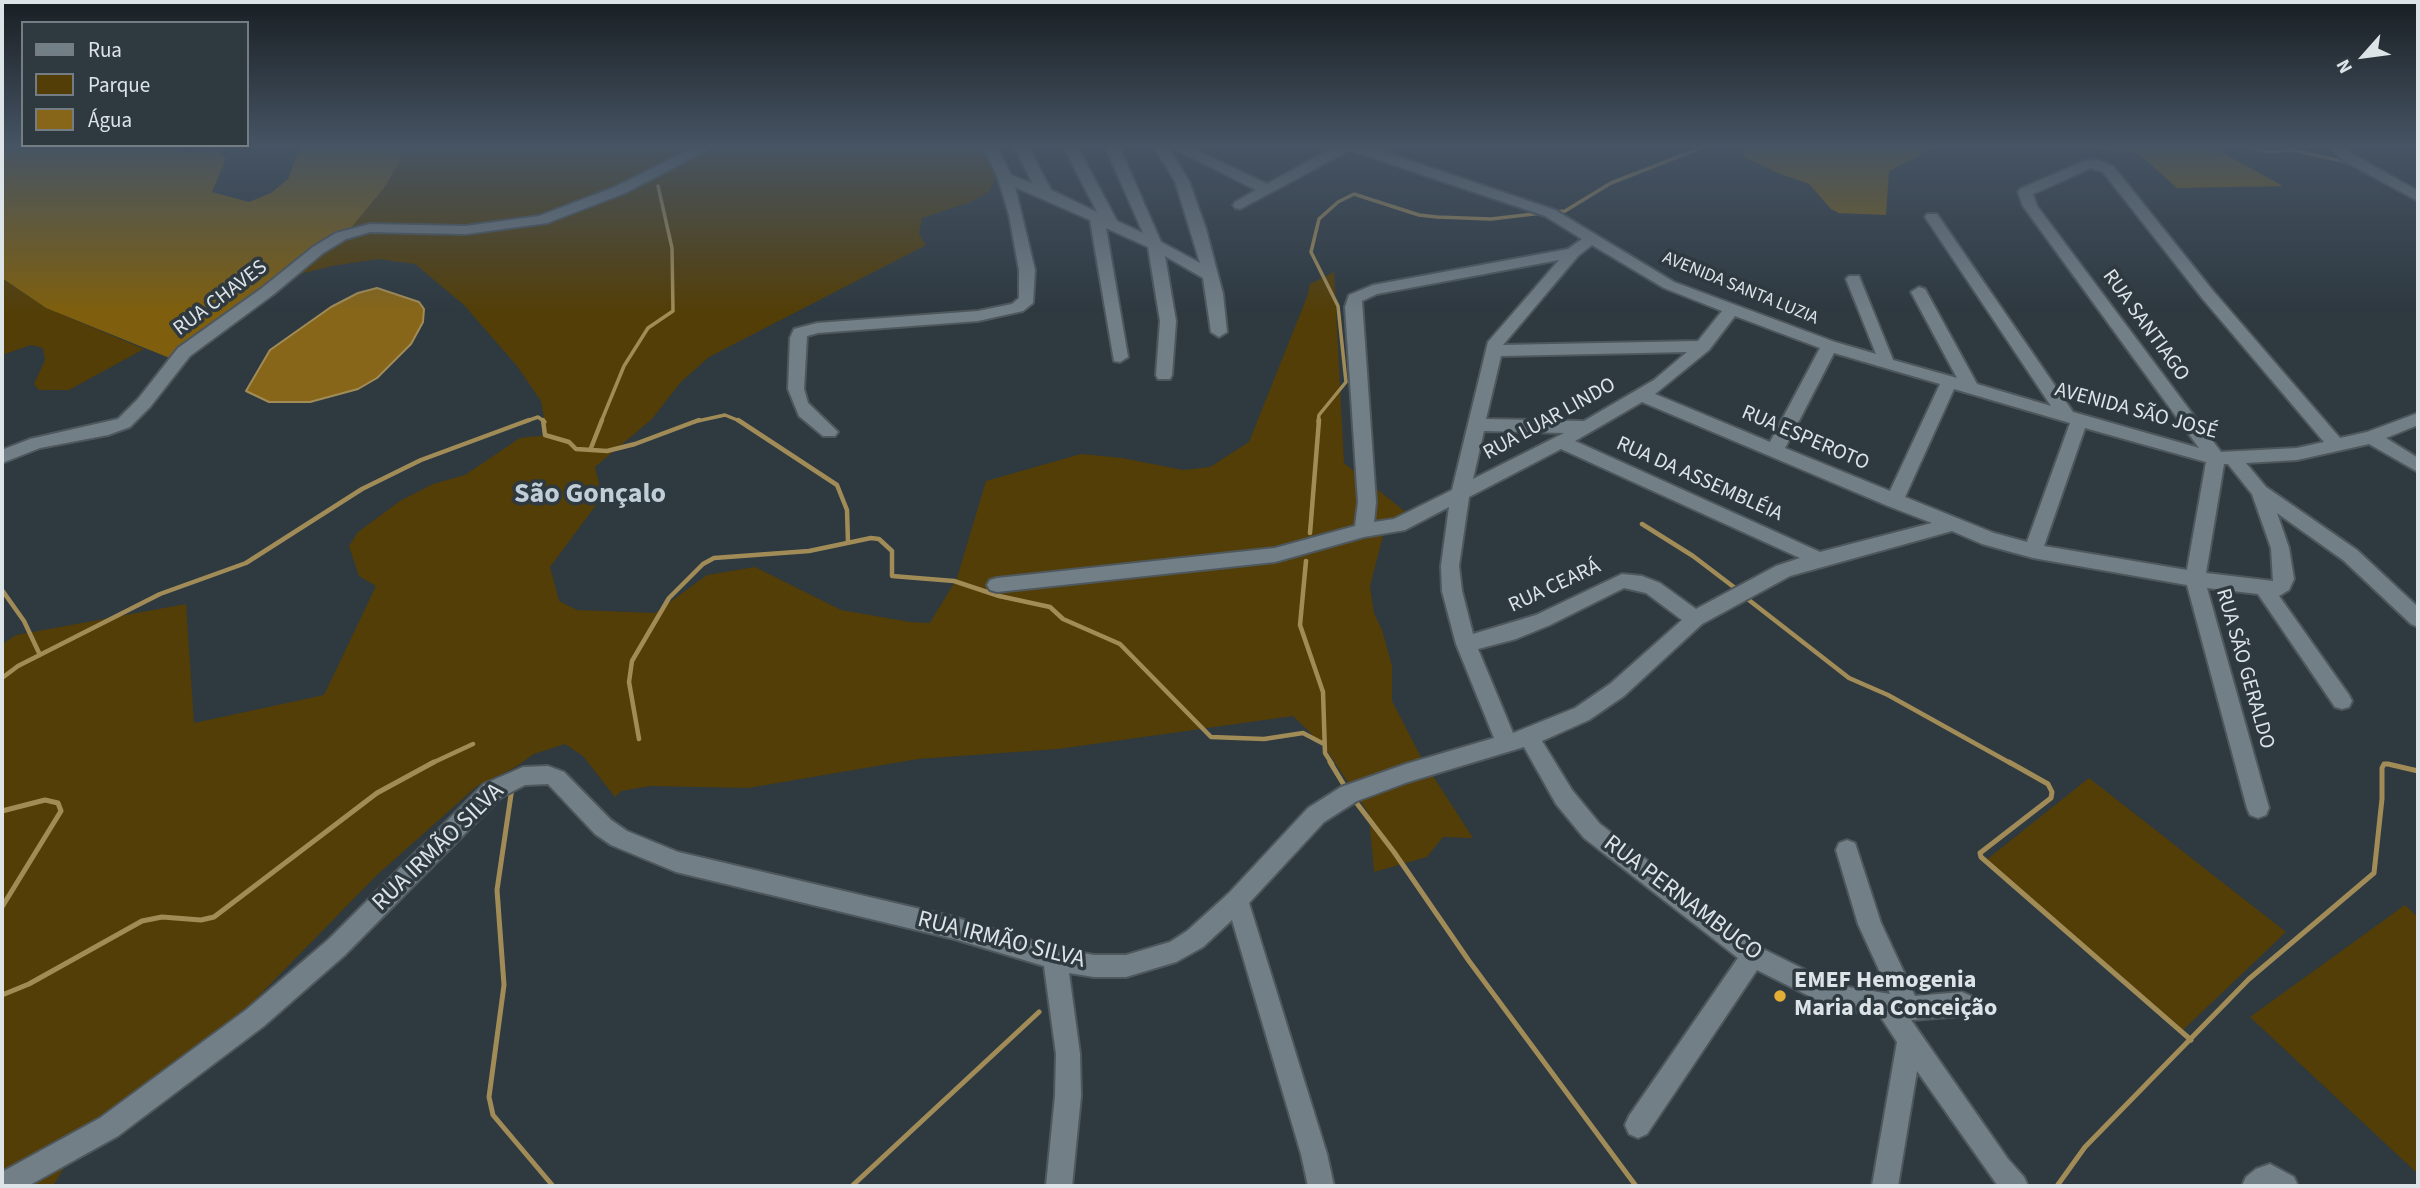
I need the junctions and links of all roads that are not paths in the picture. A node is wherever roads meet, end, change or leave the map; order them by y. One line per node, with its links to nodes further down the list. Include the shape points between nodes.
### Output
1 (590, 201): 40 (street, RUA CHAVES, via 542,220 466,230 403,227 356,231 318,250 184,352 124,423 36,443)
2 (1012, 201): 35 (street, via 1027,270 1027,300 1023,304 978,316 817,328 800,334 796,389 800,403)
3 (1062, 201): 13 (street)
4 (1094, 201): 13 (street)
5 (1136, 201): 15 (street)
6 (1189, 201): 17 (street)
7 (1246, 201): 11 (street)
8 (1521, 201): 14 (street, AVENIDA SANTA LUZIA)
9 (2028, 201): 41 (street, RUA SANTIAGO)
10 (2134, 201): 38 (street, RUA SANTIAGO)
11 (1240, 205)
12 (1932, 217): 31 (street)
13 (1104, 223): 15 (street); 25 (street)
14 (1592, 237): 16 (street); 20 (street, AVENIDA SANTA LUZIA, via 1670,285)
15 (1155, 245): 17 (street); 27 (street, via 1168,321)
16 (1573, 253): 24 (street); 47 (street, via 1373,290 1355,298 1367,502)
17 (1210, 275): 21 (street)
18 (1854, 279): 26 (street)
19 (1919, 292): 29 (street)
20 (1732, 309): 22 (street, RUA LUAR LINDO); 23 (street, AVENIDA SANTA LUZIA)
21 (1219, 332)
22 (1703, 346): 24 (street); 30 (street, RUA LUAR LINDO, via 1676,372)
23 (1829, 346): 26 (street, AVENIDA SANTA LUZIA); 39 (street)
24 (1492, 351): 33 (street, RUA PERNAMBUCO)
25 (1120, 357)
26 (1886, 363): 28 (street, AVENIDA SÃO JOSÉ)
27 (1164, 375)
28 (1949, 382): 29 (street, AVENIDA SÃO JOSÉ); 45 (street)
29 (1971, 389): 31 (street, AVENIDA SÃO JOSÉ)
30 (1641, 395): 34 (street, RUA LUAR LINDO); 39 (street, RUA ESPEROTO)
31 (2073, 419): 41 (street, AVENIDA SÃO JOSÉ); 48 (street)
32 (2418, 419): 36 (street, AVENIDA SÃO JOSÉ)
33 (1477, 425): 34 (street); 44 (street, RUA PERNAMBUCO)
34 (1585, 427): 37 (street, RUA LUAR LINDO)
35 (829, 432)
36 (2371, 437): 38 (street, AVENIDA SÃO JOSÉ); 42 (street)
37 (1562, 442): 44 (street, RUA LUAR LINDO); 49 (street, RUA DA ASSEMBLÉIA)
38 (2336, 445): 41 (street, AVENIDA SÃO JOSÉ, via 2297,454)
39 (1774, 451): 45 (street, RUA ESPEROTO)
40 (2, 457)
41 (2224, 458): 43 (street, RUA SANTIAGO); 50 (street, RUA SÃO GERALDO)
42 (2418, 466)
43 (2260, 492): 52 (street, via 2283,564 2282,585); 54 (street, via 2350,555)
44 (1460, 495): 47 (street, RUA LUAR LINDO, via 1398,525); 55 (street, RUA PERNAMBUCO, via 1450,566)
45 (1894, 500): 46 (street, RUA ESPEROTO)
46 (1951, 525): 48 (street, RUA ESPEROTO); 49 (street, RUA IRMÃO SILVA)
47 (1364, 530): 51 (street, RUA LUAR LINDO, via 1275,555)
48 (2033, 551): 50 (street, RUA ESPEROTO)
49 (1819, 559): 53 (street, RUA IRMÃO SILVA, via 1783,571)
50 (2195, 579): 52 (street, RUA ESPEROTO); 58 (street, RUA SÃO GERALDO)
51 (996, 585)
52 (2265, 590): 56 (street)
53 (1695, 619): 55 (street, RUA CEARÁ, via 1653,588 1622,582 1516,631); 57 (street, RUA IRMÃO SILVA, via 1603,701)
54 (2418, 619)
55 (1466, 644): 57 (street, RUA PERNAMBUCO)
56 (2342, 701)
57 (1518, 740): 60 (street, RUA IRMÃO SILVA, via 1406,773 1332,803); 61 (street, RUA PERNAMBUCO, via 1592,831)
58 (2258, 808)
59 (1847, 850): 64 (street)
60 (1237, 900): 62 (street, RUA IRMÃO SILVA, via 1195,939 1154,960 1094,966); 69 (street)
61 (1753, 957): 64 (street, RUA PERNAMBUCO, via 1833,996); 66 (street)
62 (1055, 959): 67 (street, RUA IRMÃO SILVA, via 965,931 676,862 603,827 556,778 523,776 492,791 337,947 255,1018 109,1127); 68 (street, via 1068,1054)
63 (1962, 1004): 64 (street, RUA PERNAMBUCO)
64 (1898, 1007): 65 (street)
65 (1910, 1038): 70 (street); 71 (street)
66 (1638, 1125)
67 (2, 1186)
68 (1059, 1186)
69 (1321, 1186)
70 (1885, 1186)
71 (2015, 1186)
72 (2255, 1186): 73 (street, via 2270,1177)
73 (2285, 1186)

